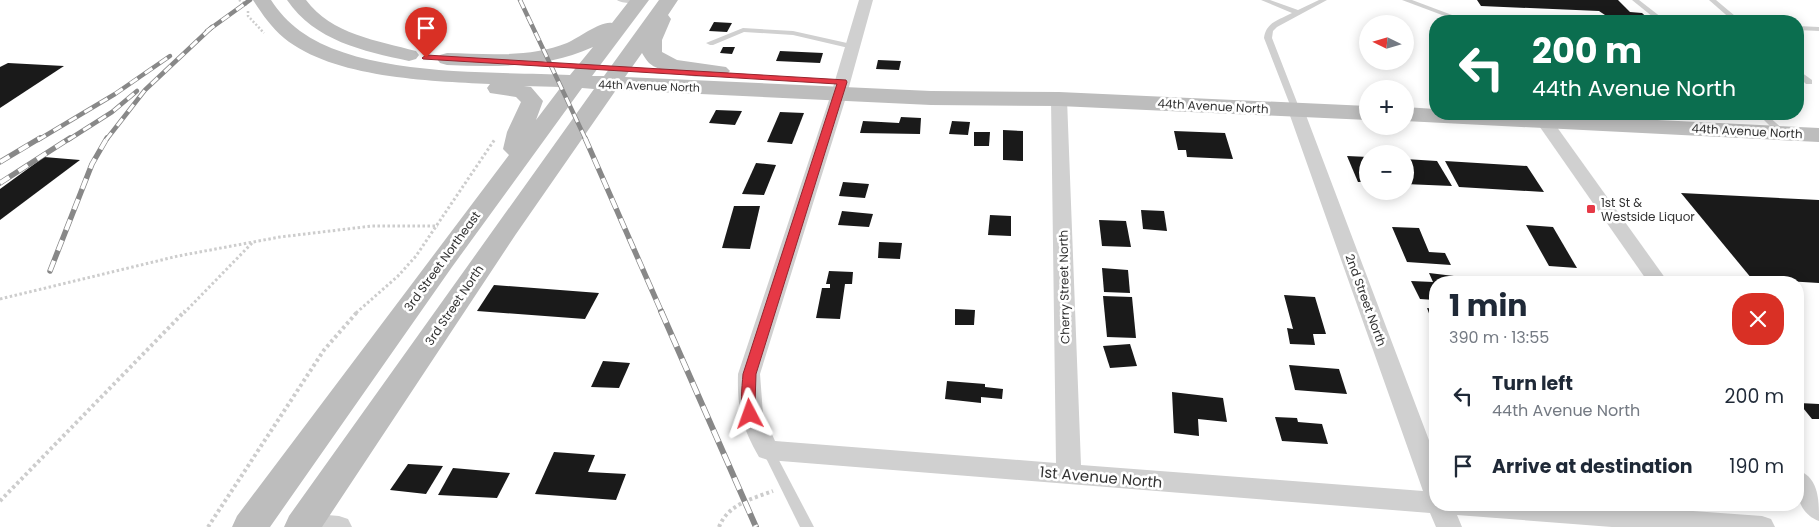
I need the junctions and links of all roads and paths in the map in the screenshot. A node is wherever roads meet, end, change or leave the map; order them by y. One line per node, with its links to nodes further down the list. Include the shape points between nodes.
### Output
1 (239, 0): 19 (path, via 248,6 248,16)
2 (262, 0): 23 (main road, 44th Avenue North, via 274,20 296,37)
3 (296, 0): 22 (main road, 44th Avenue North, via 314,19 340,34 391,51)
4 (620, 0): 5 (lane)
5 (640, 0): 22 (main road, via 594,39 564,52 508,59); 24 (main road, 3rd Street Northeast)
6 (670, 0): 24 (main road, 3rd Street Northeast); 25 (main road, via 652,44 652,53 658,60 683,68)
7 (866, 0): 21 (street)
8 (1264, 0): 13 (lane)
9 (1324, 0): 13 (lane)
10 (1405, 0): 14 (lane)
11 (1635, 0): 15 (lane)
12 (1712, 0): 16 (lane)
13 (1298, 13): 28 (lane, via 1274,25 1268,35)
14 (1442, 15)
15 (1654, 15)
16 (1730, 15)
17 (1804, 28): 18 (lane)
18 (1819, 29)
19 (266, 35)
20 (710, 43): 21 (lane, via 743,30 793,33)
21 (853, 47): 26 (street)
22 (426, 58): 24 (main road, 44th Avenue North)
23 (354, 61): 24 (main road, 44th Avenue North, via 433,75); 38 (main road, via 353,68 370,74 523,92 532,101 519,132)
24 (597, 76): 25 (main road, 44th Avenue North); 26 (main road, 44th Avenue North); 38 (main road, 3rd Street Northeast); 53 (main road, 3rd Street North)
25 (795, 78): 26 (main road, 44th Avenue North)
26 (841, 88): 27 (main road, 44th Avenue North, via 931,98); 43 (street, via 749,374 748,404 752,424)
27 (1059, 99): 28 (main road, 44th Avenue North); 44 (street, Cherry Street North)
28 (1296, 110): 29 (main road, 44th Avenue North); 45 (street, 2nd Street North)
29 (1359, 113)
30 (1414, 114): 31 (main road, 44th Avenue North)
31 (1429, 115)
32 (1540, 120): 41 (street)
33 (1584, 120): 35 (main road, 44th Avenue North)
34 (1768, 120): 35 (lane)
35 (1782, 133): 36 (main road, 44th Avenue North)
36 (1819, 135)
37 (496, 138): 39 (path)
38 (512, 166): 39 (main road, 3rd Street Northeast)
39 (452, 226): 40 (path, via 372,226); 54 (path, via 356,313 324,350); 55 (main road, 3rd Street Northeast)
40 (254, 242): 42 (path, via 178,256); 48 (path)
41 (1654, 276)
42 (0, 299)
43 (768, 450): 44 (street, 1st Avenue North); 46 (lane)
44 (1069, 474): 49 (street, 1st Avenue North)
45 (1429, 474)
46 (786, 486): 57 (path, via 729,509); 58 (lane)
47 (1804, 489): 50 (street)
48 (0, 501)
49 (1429, 503)
50 (1819, 510)
51 (1442, 511): 59 (street)
52 (1542, 511): 60 (street)
53 (303, 525): 56 (street)
54 (208, 527)
55 (250, 527)
56 (339, 527)
57 (718, 527)
58 (807, 527)
59 (1449, 527)
60 (1762, 527)

